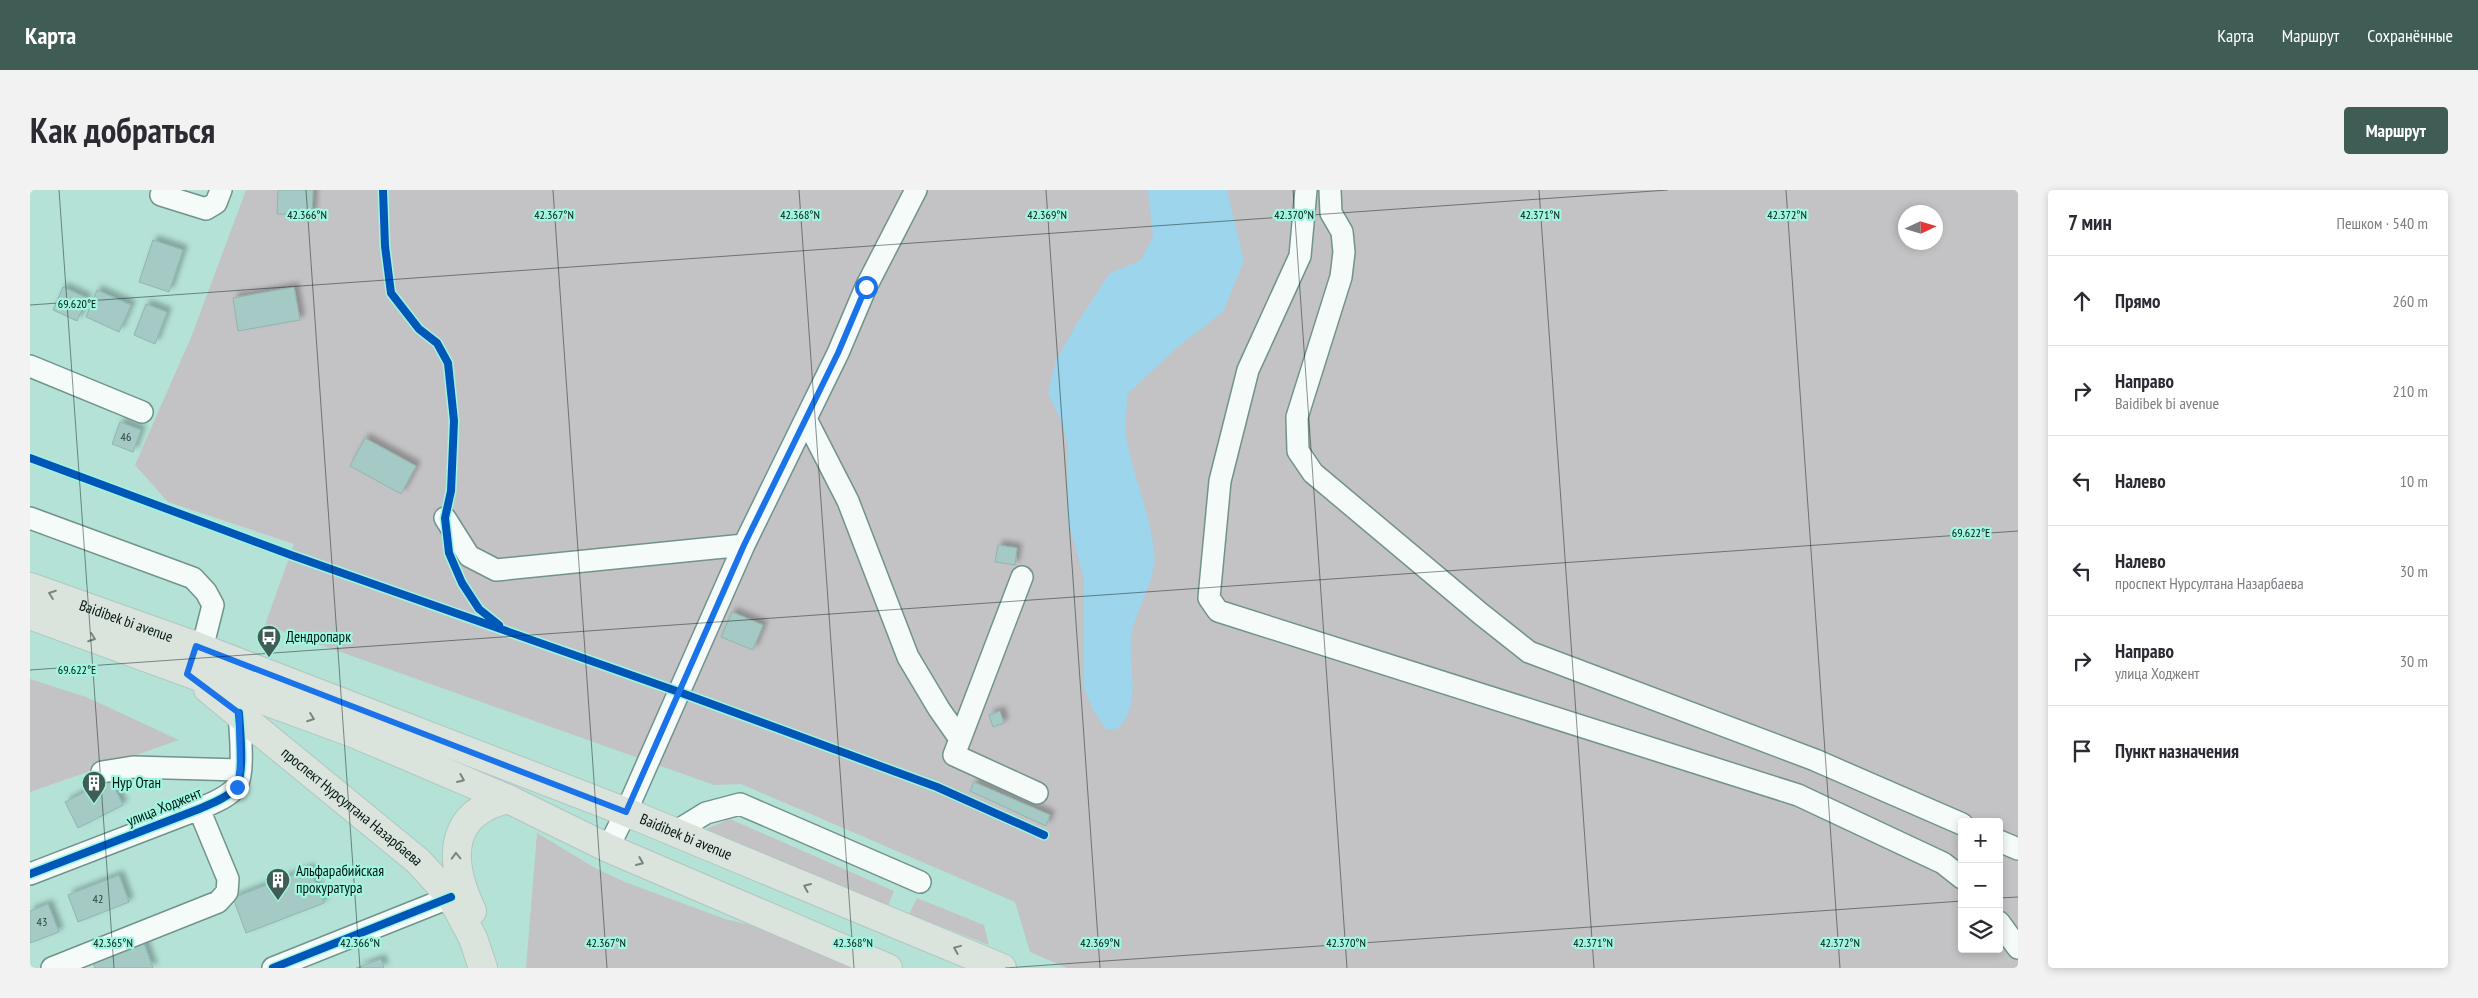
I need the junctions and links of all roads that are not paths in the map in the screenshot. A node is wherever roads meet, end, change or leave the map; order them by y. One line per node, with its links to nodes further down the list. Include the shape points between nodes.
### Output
1 (221, 190): 5 (street, via 216,203 206,209)
2 (916, 190): 8 (street, via 866,287)
3 (1306, 190): 33 (street, via 1300,256 1248,370 1220,481 1210,598 1218,610 1798,795 1943,863)
4 (1330, 190): 27 (street, via 1331,213 1342,232 1342,269 1297,417 1298,451 1313,473 1530,652 1815,760)
5 (161, 195)
6 (30, 366): 7 (street)
7 (142, 412)
8 (806, 419): 11 (street); 19 (street, via 848,501 908,657 938,709)
9 (30, 518): 15 (street, via 193,578 213,605)
10 (445, 518): 11 (street, via 469,556 496,570)
11 (744, 545): 26 (street)
12 (1022, 577): 19 (street)
13 (30, 586): 15 (main road, Baidibek bi avenue, one-way to 13)
14 (30, 615): 16 (main road, Baidibek bi avenue, one-way to 16)
15 (199, 648): 16 (main road); 26 (main road, Baidibek bi avenue)
16 (187, 674): 17 (main road, Baidibek bi avenue); 18 (main road, проспект Нурсултана Назарбаева)
17 (278, 706): 22 (main road, via 268,718 272,732); 24 (main road, Baidibek bi avenue, one-way to 24, via 353,733)
18 (239, 713): 20 (street, улица Ходжент); 22 (main road, проспект Нурсултана Назарбаева)
19 (960, 739): 23 (street, via 954,755)
20 (240, 770): 21 (street, via 133,767); 25 (street, улица Ходжент, via 237,787 225,797)
21 (102, 772)
22 (328, 785): 35 (main road, проспект Нурсултана Назарбаева, via 418,860)
23 (1037, 793)
24 (508, 799): 30 (main road, Baidibek bi avenue); 41 (main road, one-way to 24, via 483,935 463,893 455,850 462,829 476,811)
25 (199, 809): 32 (street, улица Ходжент); 38 (street, via 228,878 227,892 218,902)
26 (626, 812): 28 (main road, Baidibek bi avenue); 30 (street)
27 (1958, 822)
28 (675, 832): 34 (street, via 706,814 740,804); 43 (main road, Baidibek bi avenue, one-way to 28)
29 (2003, 842): 31 (street)
30 (608, 848): 42 (main road, Baidibek bi avenue, one-way to 42)
31 (2018, 849)
32 (30, 874)
33 (1958, 875)
34 (920, 882)
35 (451, 897): 39 (street); 40 (main road, проспект Нурсултана Назарбаева, via 473,938)
36 (2003, 927): 37 (street)
37 (2018, 948)
38 (52, 968)
39 (274, 968)
40 (483, 968)
41 (493, 968)
42 (888, 968)
43 (1002, 968)

